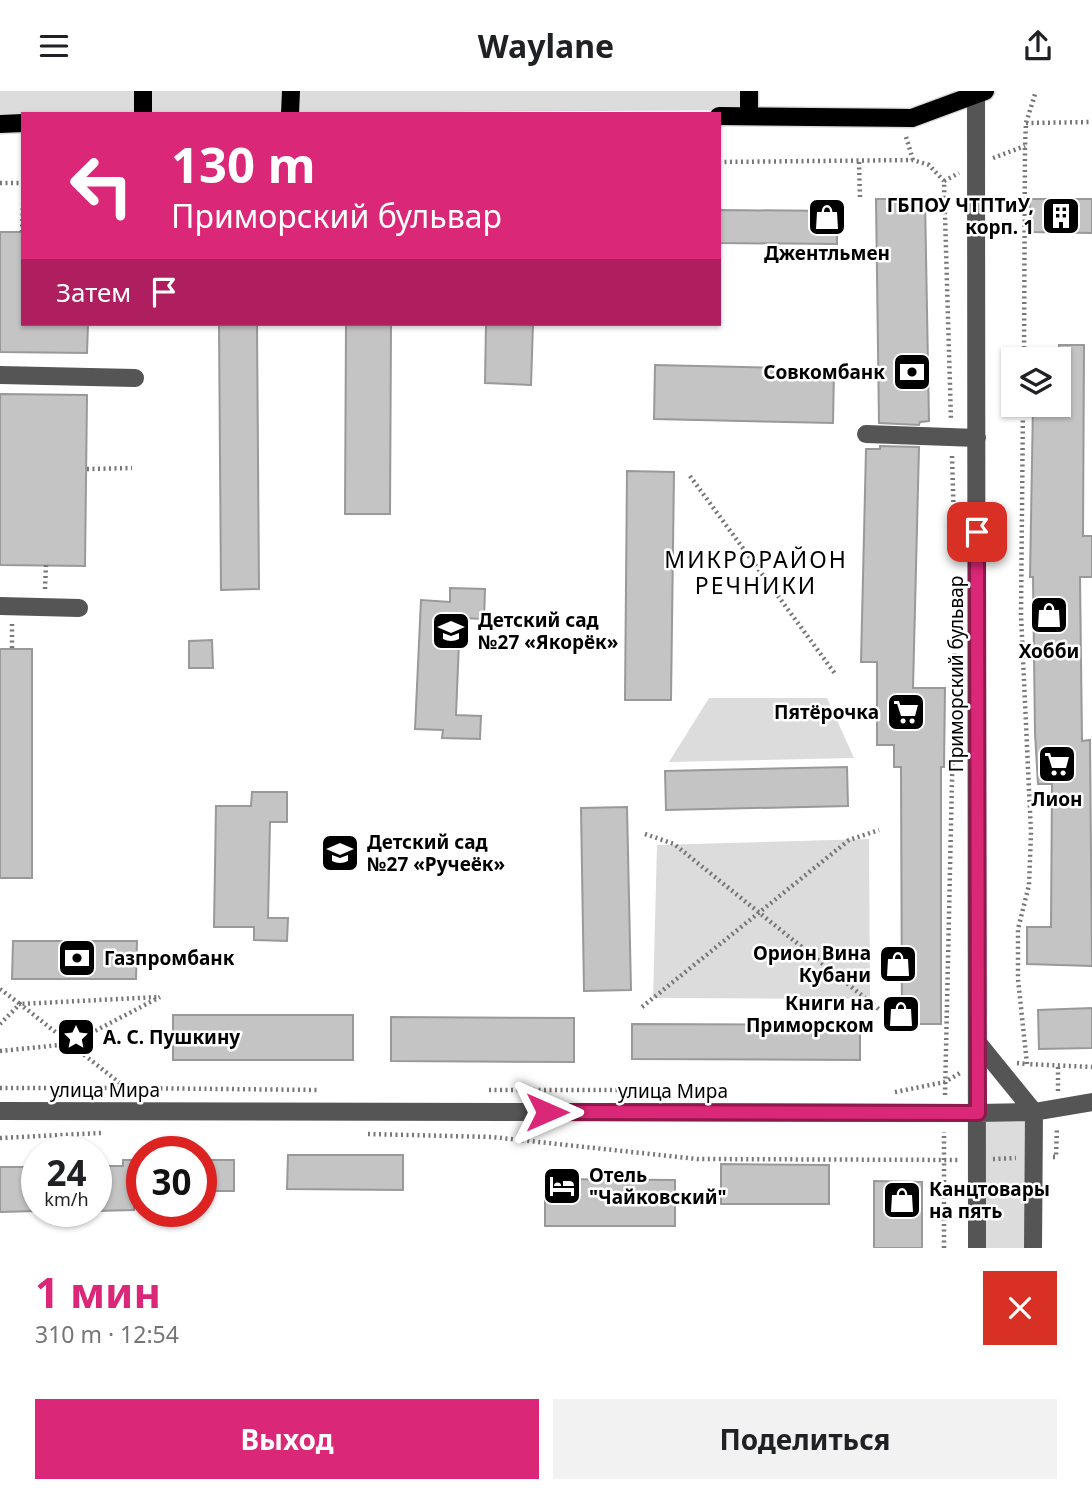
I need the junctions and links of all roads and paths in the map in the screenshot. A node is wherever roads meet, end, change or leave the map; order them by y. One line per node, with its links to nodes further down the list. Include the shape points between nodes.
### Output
1 (143, 91): 6 (main road)
2 (291, 91): 7 (main road)
3 (750, 91): 8 (main road)
4 (1036, 91): 12 (path)
5 (979, 92): 8 (main road, via 912,118); 25 (street, Приморский бульвар)
6 (143, 112)
7 (290, 112)
8 (749, 115): 9 (main road)
9 (721, 116)
10 (1092, 122): 12 (path)
11 (21, 123): 13 (main road)
12 (1026, 123): 19 (path)
13 (0, 124)
14 (721, 162): 15 (path)
15 (859, 162): 18 (path); 24 (path, via 913,160 929,165 944,181)
16 (0, 183): 17 (path)
17 (21, 183)
18 (860, 198)
19 (1024, 347)
20 (0, 375): 21 (street)
21 (135, 378)
22 (1023, 417): 45 (path, via 1021,615 1031,833 1029,885 1018,929 1023,1035 1027,1064)
23 (866, 433): 24 (street)
24 (952, 437): 25 (street); 29 (path)
25 (977, 438): 42 (street, Приморский бульвар)
26 (132, 468): 27 (path)
27 (87, 469)
28 (690, 476): 33 (path)
29 (955, 562)
30 (0, 606): 31 (street)
31 (79, 608)
32 (955, 631): 46 (path)
33 (836, 675)
34 (879, 830): 36 (path, via 849,840)
35 (645, 834): 36 (path, via 674,844)
36 (760, 911): 39 (path); 40 (path)
37 (0, 989): 38 (path)
38 (20, 1004): 41 (path); 43 (path); 43 (path, via 160,996)
39 (642, 1007)
40 (880, 1010)
41 (0, 1024)
42 (978, 1043): 55 (street); 57 (street, Приморский бульвар)
43 (70, 1044): 44 (path); 48 (path)
44 (0, 1051)
45 (1092, 1067)
46 (945, 1082): 52 (path); 56 (path)
47 (0, 1088): 48 (path)
48 (126, 1088): 49 (path)
49 (321, 1090)
50 (482, 1090): 51 (path)
51 (655, 1090)
52 (882, 1094)
53 (1092, 1102): 55 (street, улица Мира)
54 (0, 1111): 56 (street, улица Мира)
55 (1034, 1112): 57 (street, улица Мира); 62 (street)
56 (945, 1113): 57 (street, улица Мира); 64 (path)
57 (978, 1113): 63 (street, Приморский бульвар)
58 (110, 1133): 60 (path)
59 (359, 1133): 64 (path, via 492,1137 697,1159)
60 (0, 1138)
61 (1056, 1157): 62 (path)
62 (1034, 1158): 63 (path); 67 (street)
63 (978, 1160): 64 (path); 66 (street, Приморский бульвар)
64 (944, 1161): 65 (path)
65 (944, 1248)
66 (977, 1248)
67 (1032, 1248)

